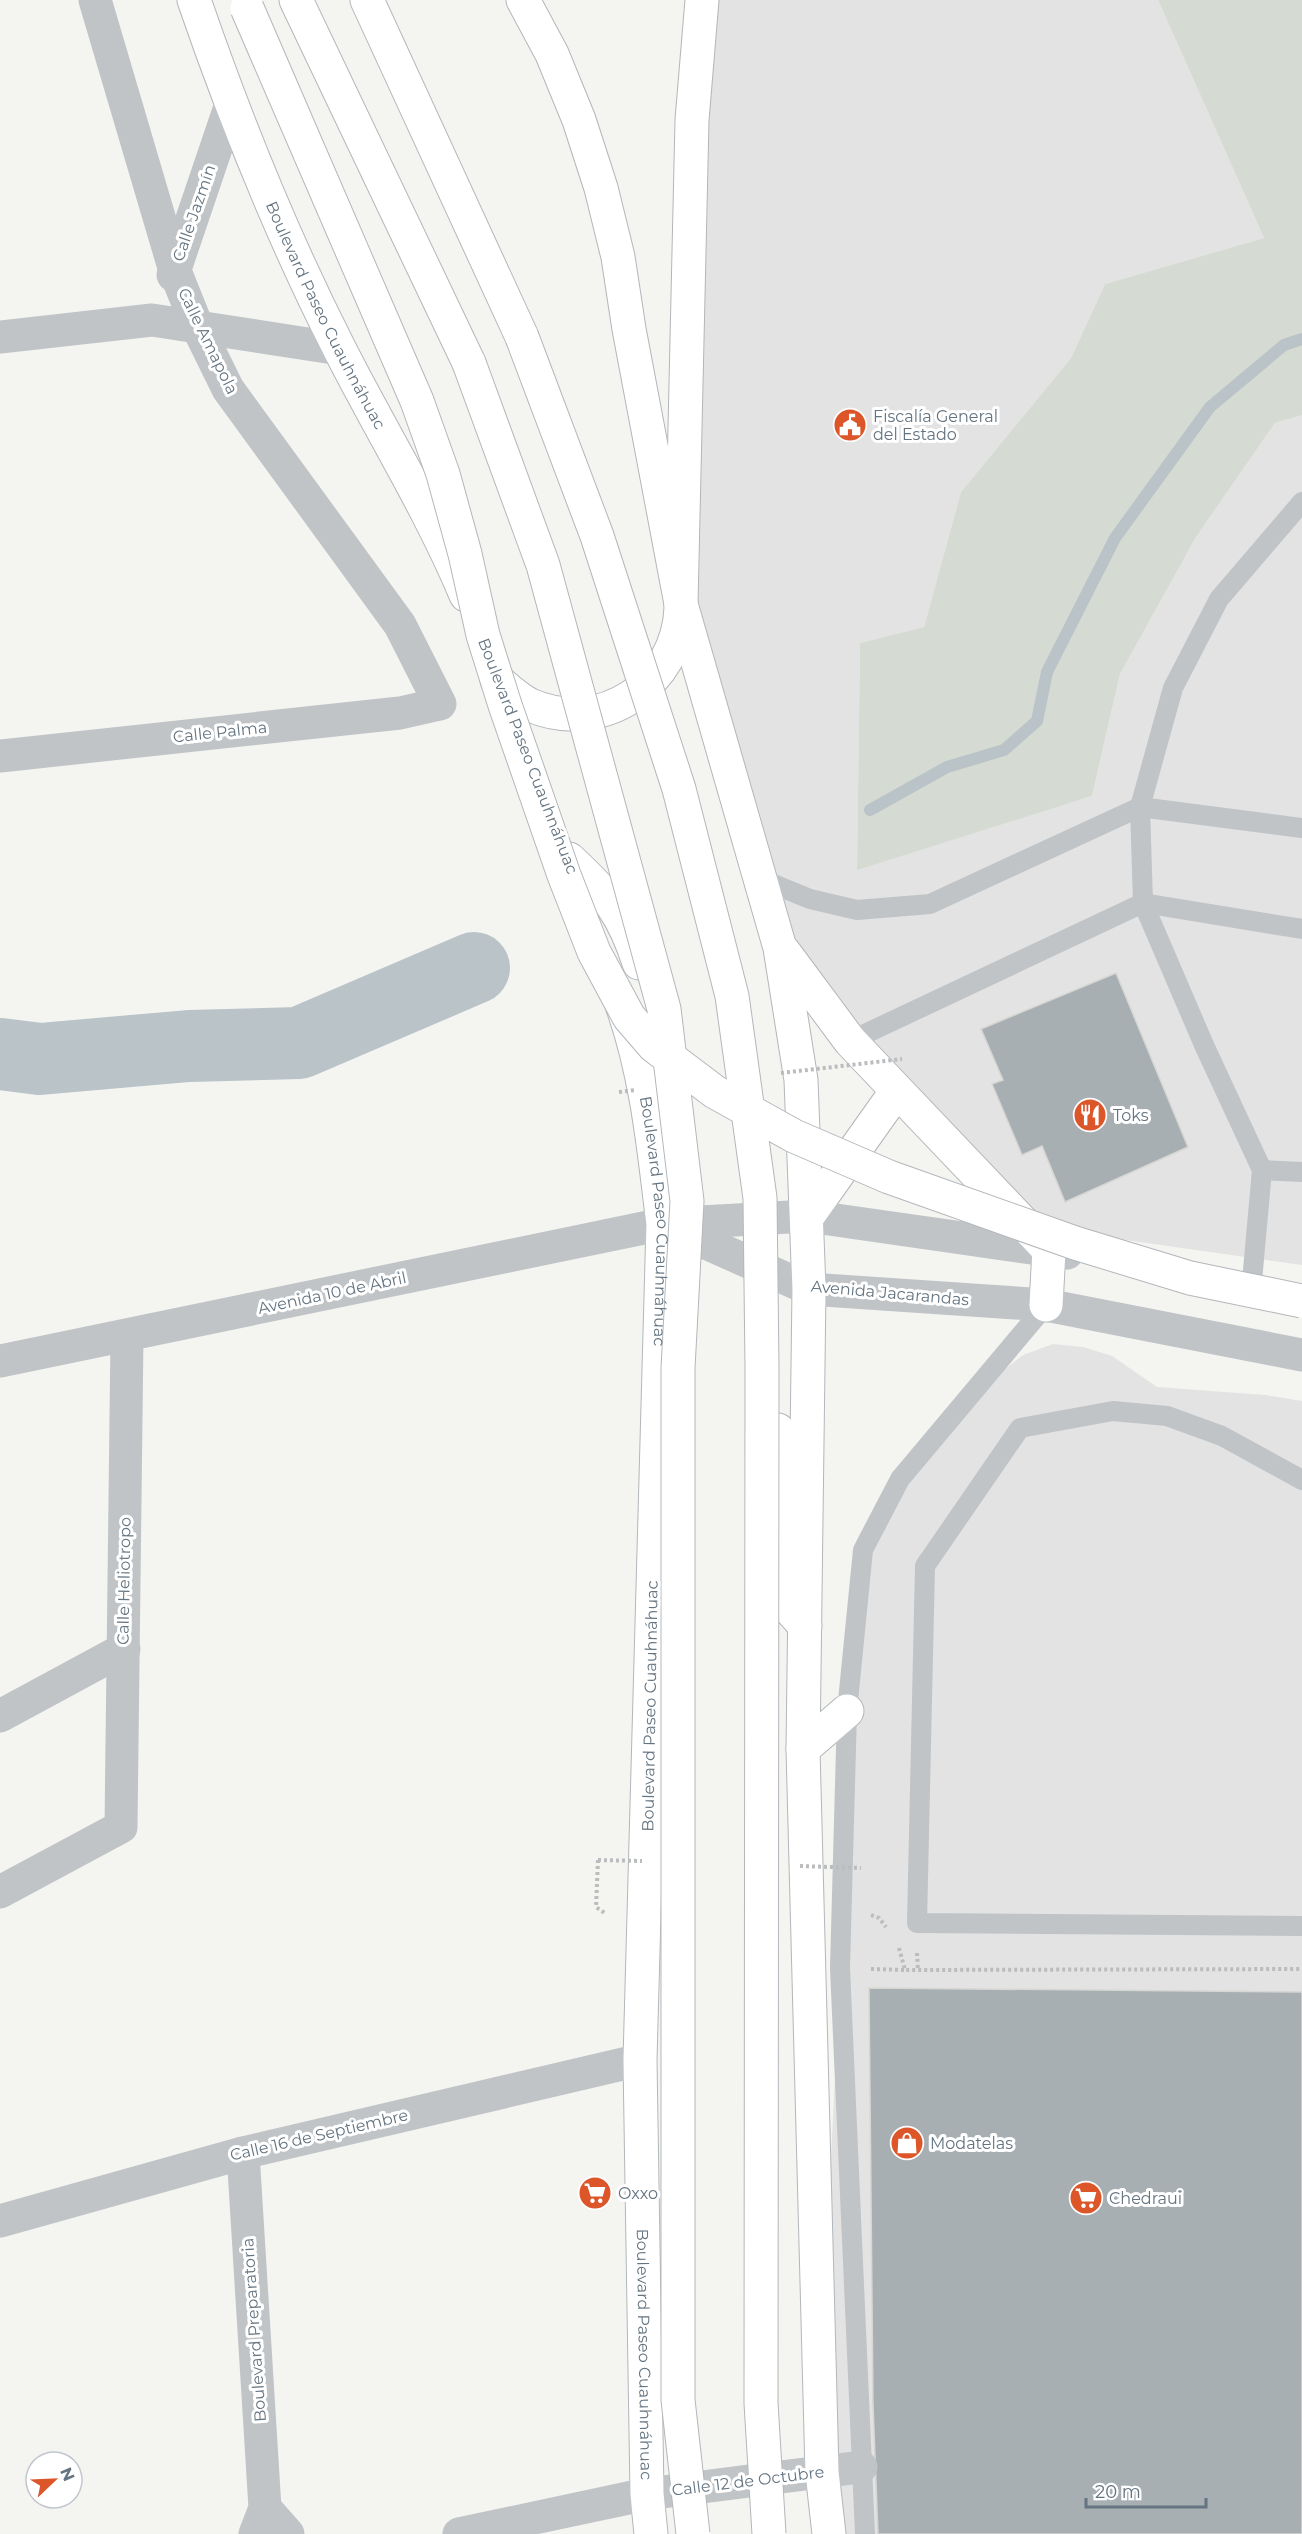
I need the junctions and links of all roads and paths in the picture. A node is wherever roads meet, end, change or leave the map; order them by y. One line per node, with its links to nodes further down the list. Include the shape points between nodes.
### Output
1 (95, 0): 9 (street, Calle Amapola)
2 (194, 0): 8 (main road, Boulevard Paseo Cuauhnáhuac)
3 (296, 0): 64 (main road, Boulevard Paseo Cuauhnáhuac, bridge, via 468,363 539,553 664,1009 687,1202 678,1368 678,2400)
4 (367, 0): 65 (main road, bridge, via 522,337 597,536 679,789 732,996 760,1198 760,2403)
5 (523, 0): 15 (main road, via 552,54 601,188 618,258)
6 (702, 0): 15 (main road, via 692,120)
7 (246, 4): 37 (main road, bridge, via 417,401 443,474 483,635 505,705 594,952 629,1017 654,1046 715,1092 794,1136 889,1177 1190,1278)
8 (231, 104): 9 (street, Calle Jazmín); 13 (main road, Boulevard Paseo Cuauhnáhuac, via 289,244)
9 (175, 271): 10 (street, Calle Jazmín); 11 (street, Calle Amapola)
10 (152, 320): 11 (street); 12 (street)
11 (197, 326): 13 (street); 17 (street, Calle Amapola, via 228,389 400,625)
12 (0, 337)
13 (340, 349): 16 (main road, Boulevard Paseo Cuauhnáhuac, via 449,555)
14 (1302, 502): 19 (lane, via 1219,599 1173,688)
15 (681, 604): 16 (main road, via 678,636 664,666 651,683 613,707 572,714 551,711 531,705); 22 (main road)
16 (497, 680): 21 (main road, Boulevard Paseo Cuauhnáhuac)
17 (440, 704): 18 (street, Calle Palma, via 400,713)
18 (0, 756)
19 (1140, 807): 20 (lane); 22 (lane, via 930,904 857,910 810,899); 23 (lane)
20 (1302, 828)
21 (574, 873): 31 (main road, Boulevard Paseo Cuauhnáhuac, via 629,1025 652,1126); 31 (main road, via 599,886 630,933 658,1023)
22 (761, 879): 25 (main road)
23 (1143, 903): 24 (lane); 26 (lane); 28 (lane)
24 (1302, 929)
25 (780, 948): 26 (main road); 30 (main road, via 801,1080)
26 (850, 1041): 27 (main road)
27 (896, 1092): 30 (main road); 32 (main road)
28 (1262, 1170): 29 (lane); 34 (lane)
29 (1302, 1172)
30 (792, 1217): 31 (street); 32 (street); 33 (main road); 35 (main road)
31 (684, 1228): 33 (street, Avenida Jacarandas); 39 (street, Avenida 10 de Abril); 54 (main road, Boulevard Paseo Cuauhnáhuac)
32 (1049, 1250): 34 (street); 38 (main road)
33 (776, 1274): 35 (street, Avenida Jacarandas); 43 (main road, via 780,1598)
34 (1252, 1281): 36 (street)
35 (809, 1289): 38 (street, Avenida Jacarandas); 43 (main road)
36 (1302, 1289)
37 (1302, 1301)
38 (1046, 1305): 40 (street, Avenida Jacarandas); 45 (lane, via 900,1479 862,1550)
39 (127, 1336): 41 (street, Avenida 10 de Abril); 44 (street, Calle Heliotropo)
40 (1302, 1354)
41 (0, 1361)
42 (1302, 1480): 50 (lane, via 1222,1436 1167,1416 1113,1411 1020,1428 925,1566 917,1923)
43 (805, 1626): 47 (main road)
44 (124, 1649): 46 (street); 48 (street, Calle Heliotropo, via 121,1827)
45 (848, 1711): 47 (main road); 57 (lane, via 840,1968)
46 (0, 1716)
47 (803, 1749): 58 (main road)
48 (0, 1892)
49 (864, 1908): 51 (path)
50 (1302, 1926)
51 (892, 1934)
52 (898, 1943): 53 (path, via 905,1970)
53 (1302, 1969)
54 (640, 2060): 55 (street, Calle 16 de Septiembre); 59 (main road, Boulevard Paseo Cuauhnáhuac)
55 (243, 2153): 56 (street, Calle 16 de Septiembre); 60 (street, Boulevard Preparatoria)
56 (0, 2221)
57 (869, 2466): 58 (street, Calle 12 de Octubre); 67 (lane)
58 (822, 2472): 59 (street, Calle 12 de Octubre); 66 (main road)
59 (647, 2494): 62 (street, Calle 12 de Octubre); 63 (main road, Boulevard Paseo Cuauhnáhuac)
60 (260, 2521): 61 (street, Boulevard Preparatoria)
61 (288, 2534)
62 (459, 2534)
63 (651, 2534)
64 (693, 2534)
65 (769, 2534)
66 (828, 2534)
67 (865, 2534)

